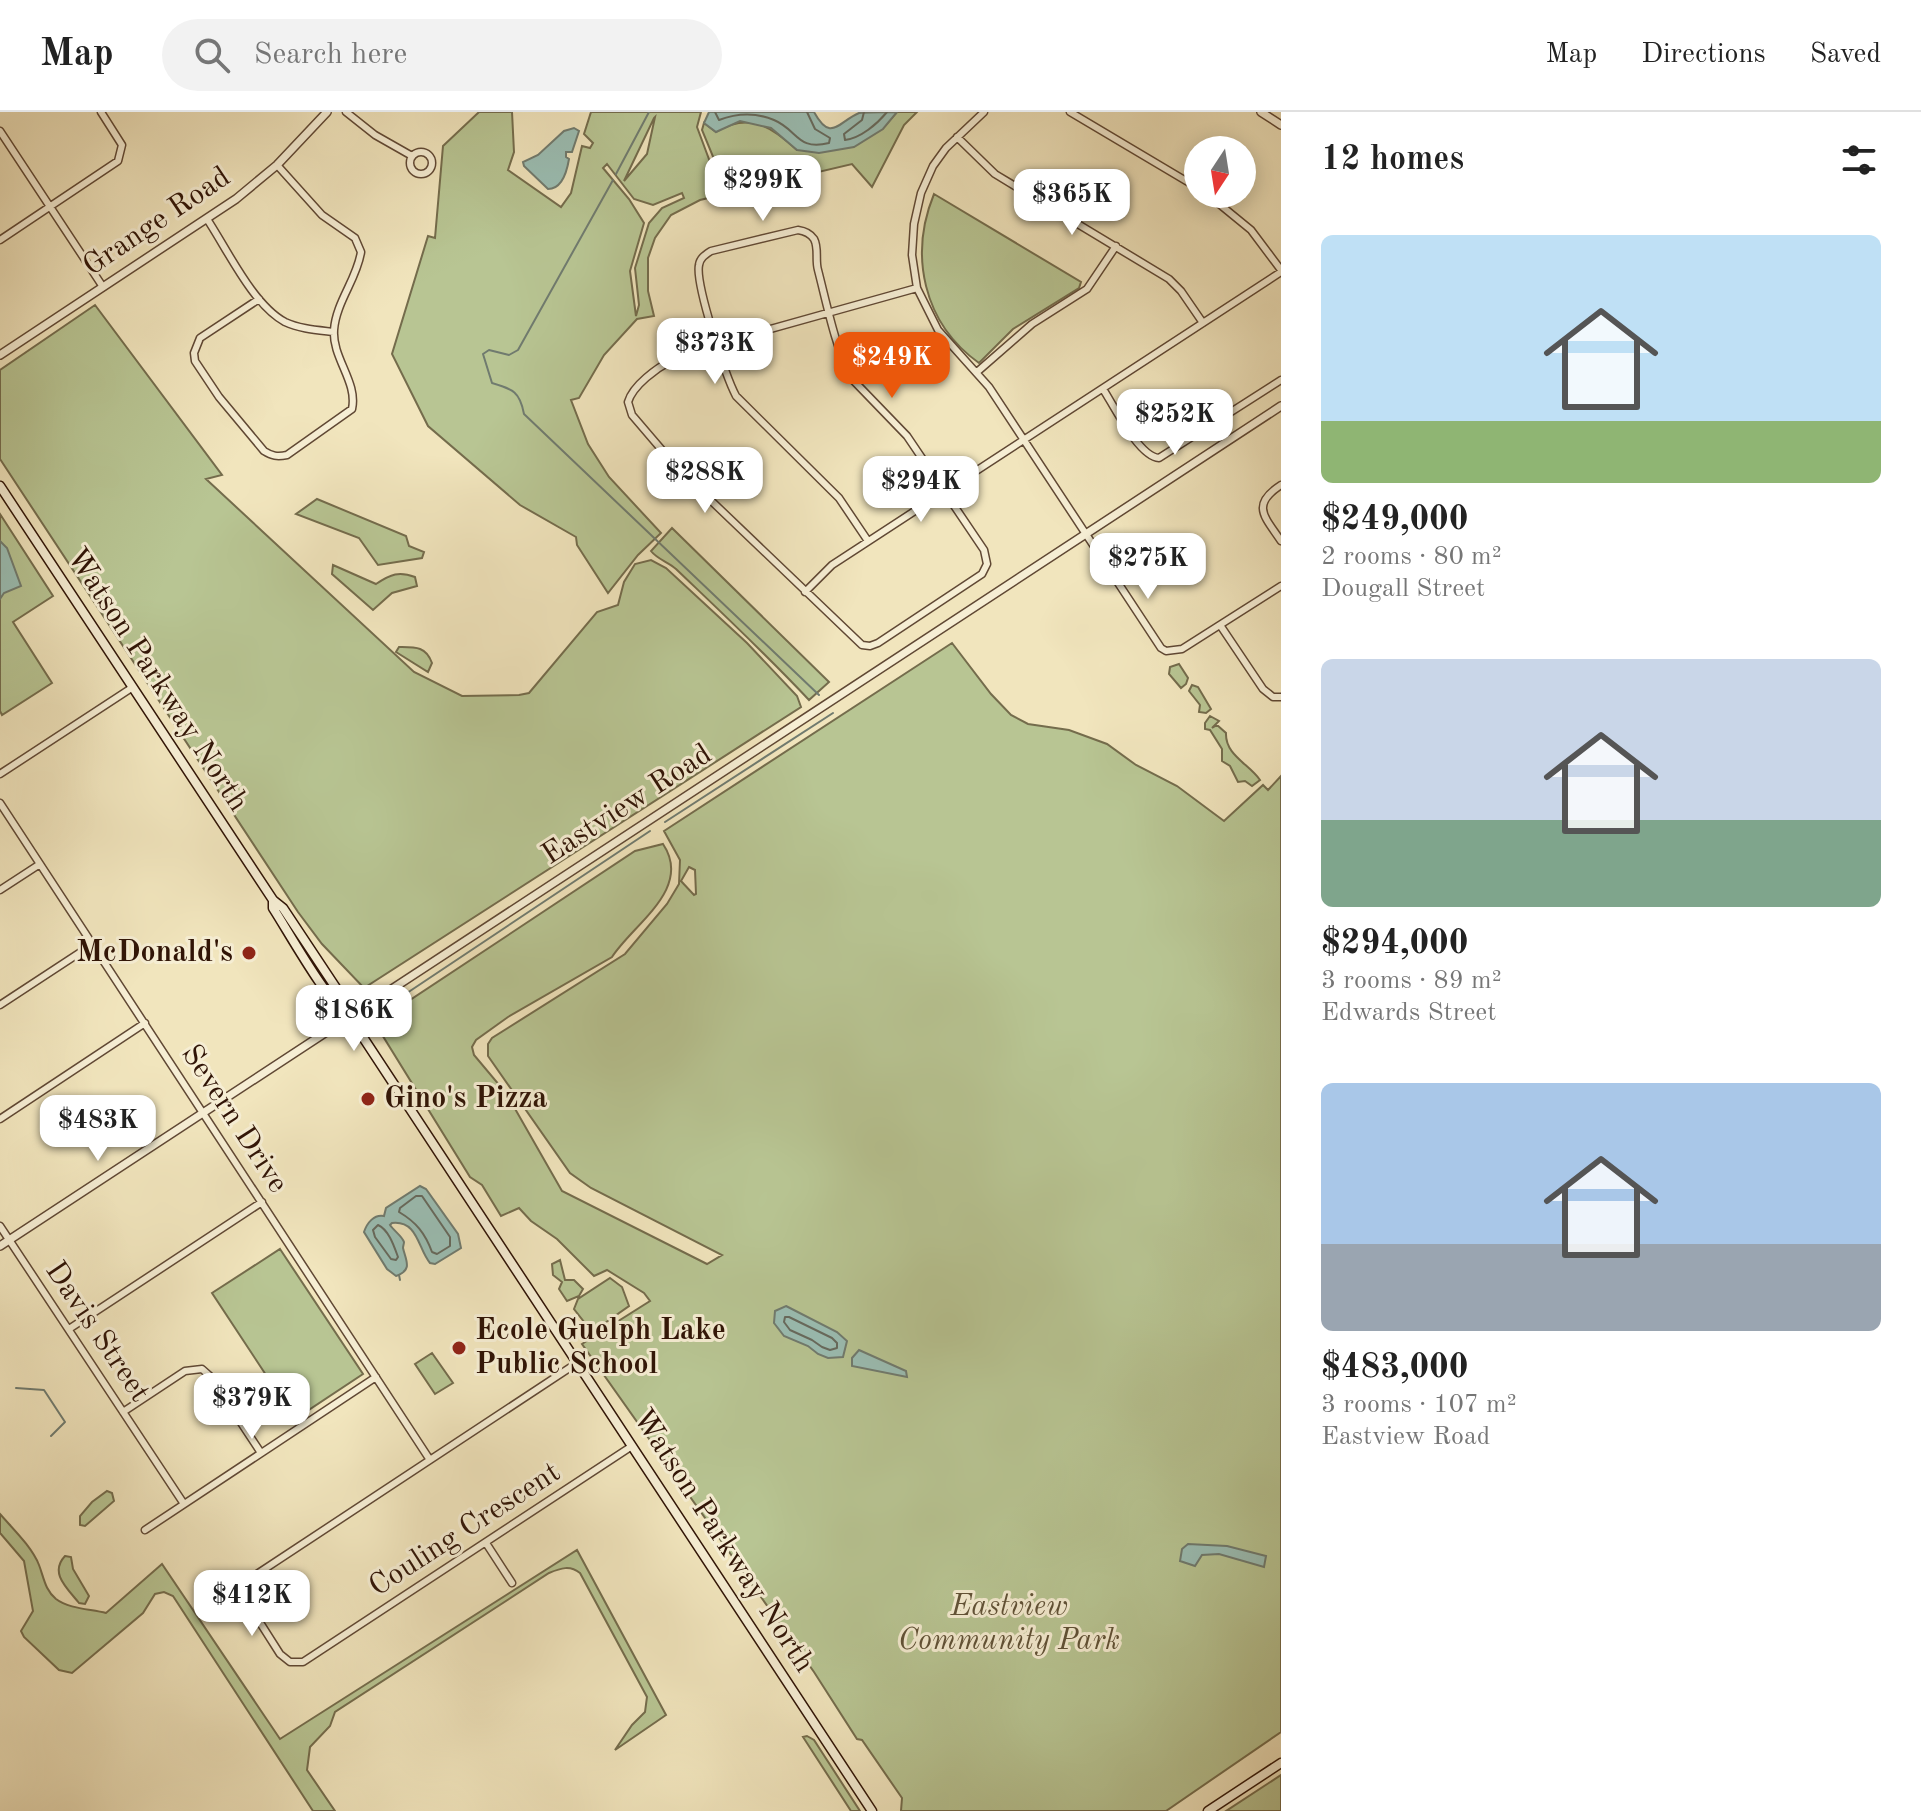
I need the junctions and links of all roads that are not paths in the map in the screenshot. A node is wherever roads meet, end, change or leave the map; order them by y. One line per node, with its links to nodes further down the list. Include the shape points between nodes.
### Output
1 (101, 112): 13 (street, via 122,145 118,161)
2 (327, 112): 11 (street, Grange Road)
3 (346, 112): 10 (street)
4 (984, 112): 9 (street)
5 (1070, 112): 12 (street)
6 (1261, 112): 7 (street)
7 (1281, 125)
8 (0, 131): 13 (street)
9 (957, 137): 17 (street, via 995,174); 20 (street, via 933,166 917,205 912,255)
10 (412, 156)
11 (277, 165): 15 (street, Grange Road); 24 (street, via 322,215 359,244 360,259)
12 (1184, 180)
13 (50, 207): 16 (street); 19 (street)
14 (1224, 208): 18 (street, via 1251,230)
15 (207, 219): 19 (street, Grange Road); 21 (street)
16 (0, 240)
17 (1116, 246): 23 (street, via 1169,279); 27 (street, via 1087,289 1032,324)
18 (1281, 271): 23 (street)
19 (103, 287): 26 (street, Grange Road)
20 (917, 288): 22 (street); 27 (street, via 938,330)
21 (259, 299): 24 (street, via 284,321); 24 (street, via 200,338 194,353 219,397 270,455 287,455 352,409 353,394 336,353)
22 (830, 312): 25 (street); 25 (street, via 815,242 804,231 711,251 702,257 699,273); 34 (street, via 851,378 907,436)
23 (1203, 323): 29 (street)
24 (334, 332)
25 (718, 344): 36 (street, via 736,396 839,498); 39 (street, via 664,364 635,389 629,410 679,470)
26 (0, 355)
27 (977, 372): 31 (street)
28 (1281, 380): 29 (street, via 1159,458 1142,449)
29 (1103, 389): 31 (street)
30 (1281, 406): 35 (street, Eastview Road)
31 (1025, 440): 34 (street); 35 (street)
32 (1281, 485): 37 (street, via 1266,496 1262,508)
33 (0, 486): 41 (main road, Watson Parkway North)
34 (944, 491): 36 (street); 39 (street, via 984,550 987,564 982,574 870,646 856,641)
35 (1086, 534): 40 (street, via 1161,648 1182,649); 49 (street, Eastview Road)
36 (868, 541): 39 (street)
37 (1281, 541)
38 (1281, 586): 40 (street)
39 (805, 592)
40 (1220, 625): 42 (street, via 1263,689)
41 (133, 687): 43 (street); 49 (main road, Watson Parkway North, via 348,1006)
42 (1281, 697)
43 (0, 774)
44 (0, 803): 45 (street, Severn Drive)
45 (40, 864): 46 (street); 47 (street, Severn Drive)
46 (0, 890)
47 (93, 944): 48 (street); 50 (street, Severn Drive)
48 (0, 1005)
49 (349, 1016): 51 (street, Eastview Road); 58 (main road, Watson Parkway North)
50 (145, 1023): 51 (street, Severn Drive); 52 (street)
51 (203, 1113): 53 (street, Severn Drive); 55 (street, Eastview Road)
52 (0, 1119)
53 (262, 1202): 57 (street); 59 (street, Severn Drive)
54 (0, 1226): 55 (street, Davis Street)
55 (9, 1240): 56 (street, Eastview Road); 57 (street, Davis Street)
56 (0, 1246)
57 (69, 1329): 60 (street, Davis Street)
58 (577, 1363): 61 (main road, Watson Parkway North); 63 (street, Couling Crescent)
59 (376, 1377): 62 (street); 63 (street, Severn Drive)
60 (123, 1412): 62 (street, via 185,1371 202,1369); 64 (street, Davis Street)
61 (632, 1446): 66 (street, Couling Crescent); 69 (main road, Watson Parkway North)
62 (261, 1453): 64 (street)
63 (430, 1460): 66 (street, Couling Crescent, via 248,1582 245,1599 280,1654 294,1663 308,1660)
64 (184, 1504): 65 (street)
65 (145, 1530)
66 (486, 1543): 67 (street)
67 (512, 1583)
68 (1281, 1763): 70 (main road)
69 (872, 1811)
70 (1208, 1811)

